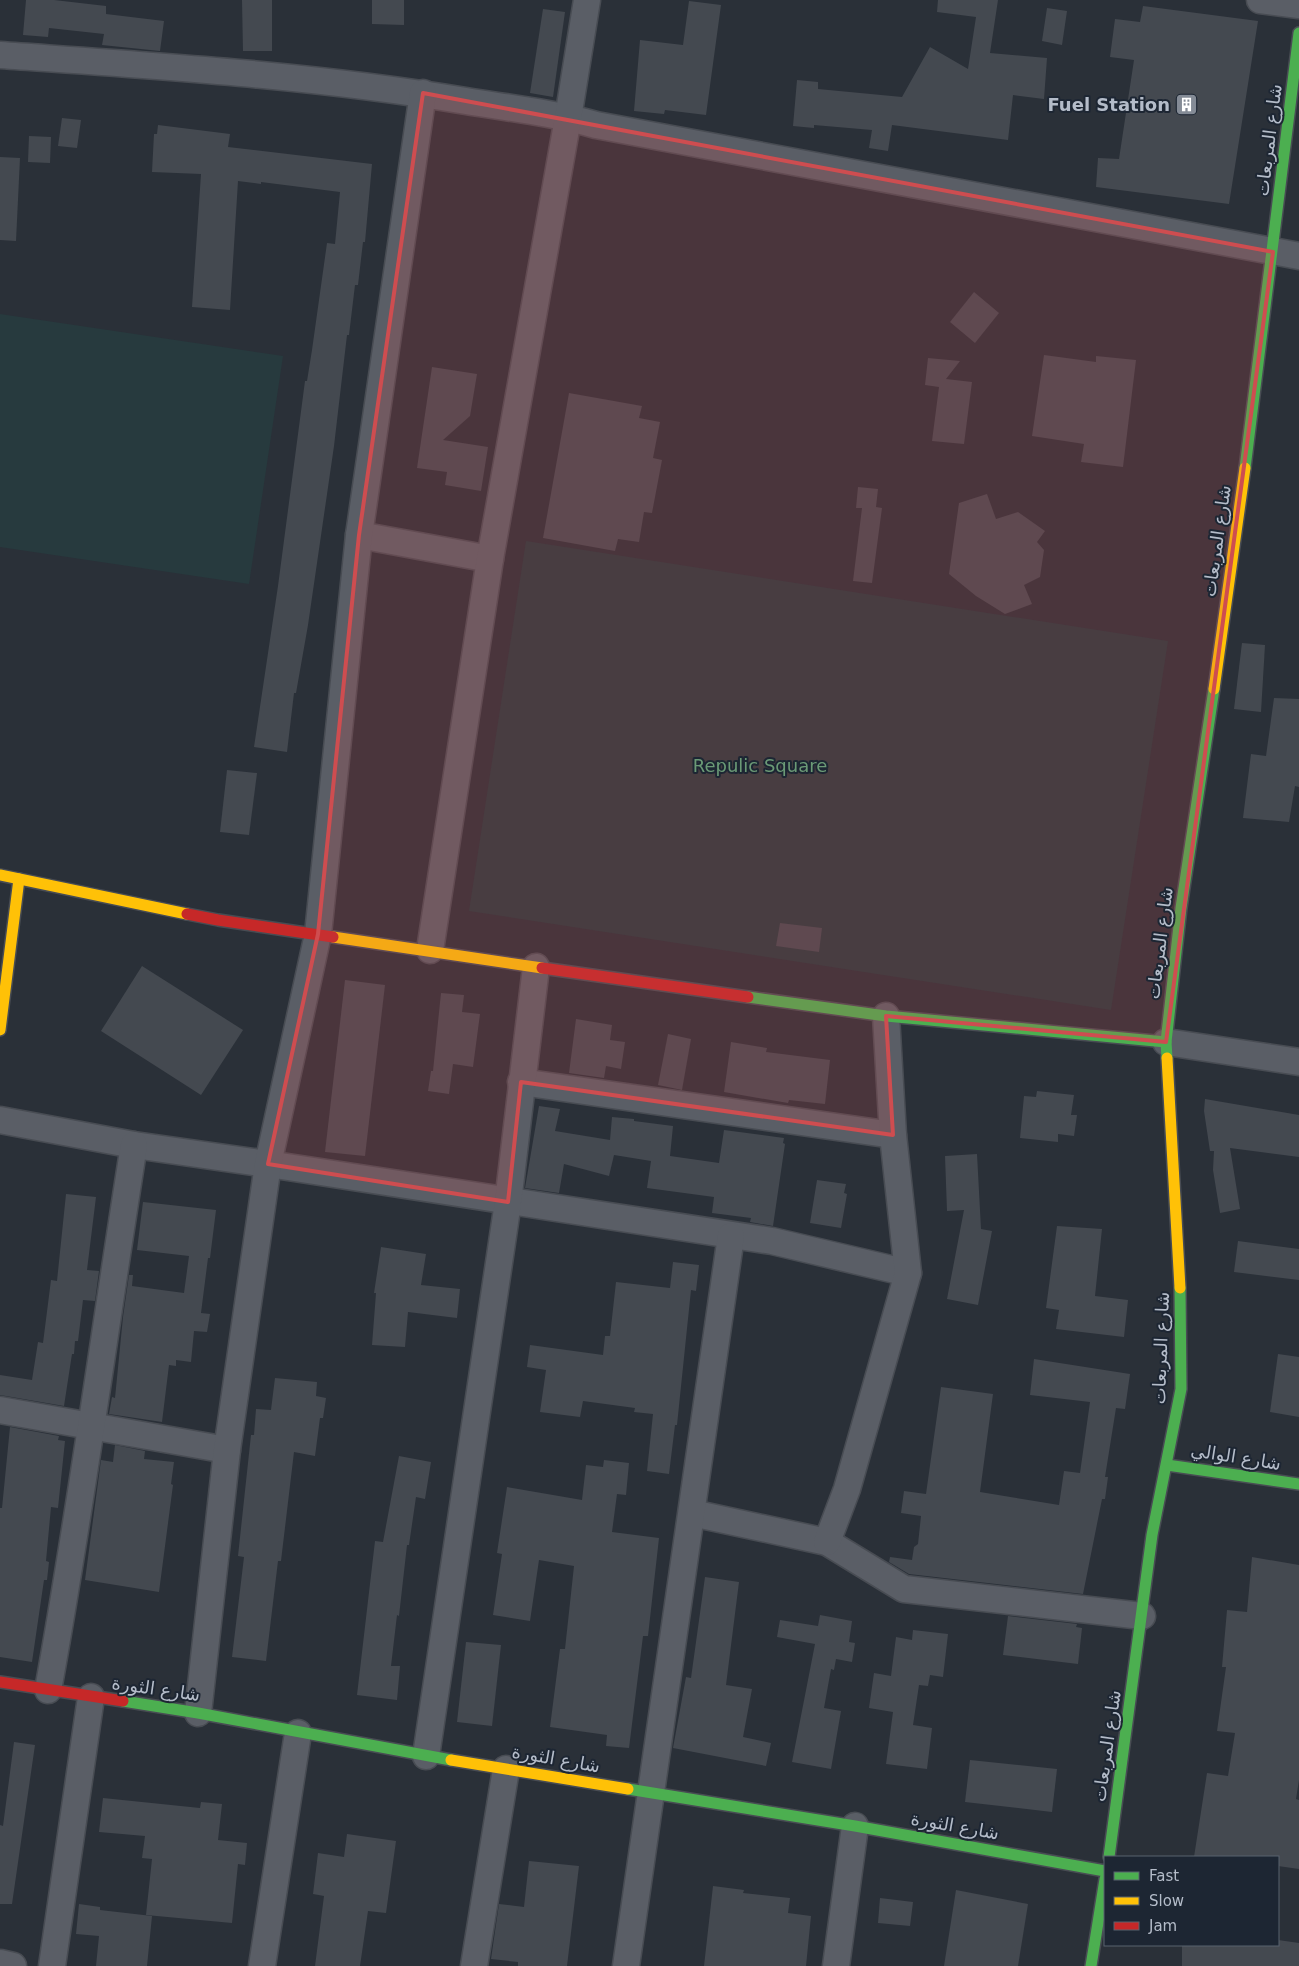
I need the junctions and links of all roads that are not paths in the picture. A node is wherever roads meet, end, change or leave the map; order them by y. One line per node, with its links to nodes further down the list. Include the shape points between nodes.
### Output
1 (587, 0): 7 (street)
2 (1260, 0): 3 (street)
3 (1299, 6)
4 (1299, 33): 8 (street, شارع المربعات)
5 (0, 56): 6 (street, via 229,71)
6 (423, 94): 7 (street); 10 (street)
7 (568, 118): 8 (street); 11 (street)
8 (1273, 252): 9 (street); 19 (street, شارع المربعات, via 1181,908)
9 (1299, 256)
10 (359, 535): 11 (street); 14 (street)
11 (490, 559): 15 (street)
12 (0, 875): 13 (street)
13 (19, 879): 14 (street, via 218,920); 18 (street)
14 (318, 934): 15 (street); 25 (street)
15 (430, 950): 16 (street)
16 (536, 967): 17 (street); 21 (street)
17 (886, 1016): 19 (street); 23 (street)
18 (0, 1030)
19 (1166, 1042): 20 (street); 32 (street, شارع المربعات, via 1181,1326 1181,1389)
20 (1299, 1062)
21 (521, 1082): 23 (street); 26 (street)
22 (0, 1120): 24 (street)
23 (893, 1135): 28 (street)
24 (134, 1145): 25 (street); 30 (street)
25 (268, 1164): 26 (street); 31 (street)
26 (508, 1202): 27 (street); 42 (street)
27 (731, 1236): 28 (street, via 772,1241); 34 (street)
28 (908, 1273): 35 (street, via 847,1489)
29 (0, 1410): 30 (street)
30 (90, 1426): 31 (street); 38 (street)
31 (227, 1450): 40 (street)
32 (1168, 1464): 33 (street, شارع الوالي); 36 (street, شارع المربعات, via 1152,1535)
33 (1299, 1484)
34 (692, 1512): 35 (street); 44 (street)
35 (827, 1542): 36 (street, via 904,1589)
36 (1142, 1616): 46 (street, شارع المربعات)
37 (0, 1682): 38 (street, شارع الثورة)
38 (48, 1690): 39 (street, شارع الثورة)
39 (90, 1697): 40 (street, شارع الثورة); 51 (street)
40 (198, 1713): 41 (street, شارع الثورة)
41 (298, 1733): 42 (street, شارع الثورة); 52 (street)
42 (426, 1756): 43 (street, شارع الثورة)
43 (506, 1769): 44 (street, شارع الثورة); 53 (street)
44 (650, 1794): 45 (street, شارع الثورة); 54 (street)
45 (855, 1826): 47 (street, شارع الثورة); 55 (street)
46 (1109, 1856)
47 (1104, 1870)
48 (1104, 1885): 56 (street)
49 (0, 1963): 50 (street)
50 (13, 1966)
51 (52, 1966)
52 (262, 1966)
53 (474, 1966)
54 (626, 1966)
55 (836, 1966)
56 (1091, 1966)

